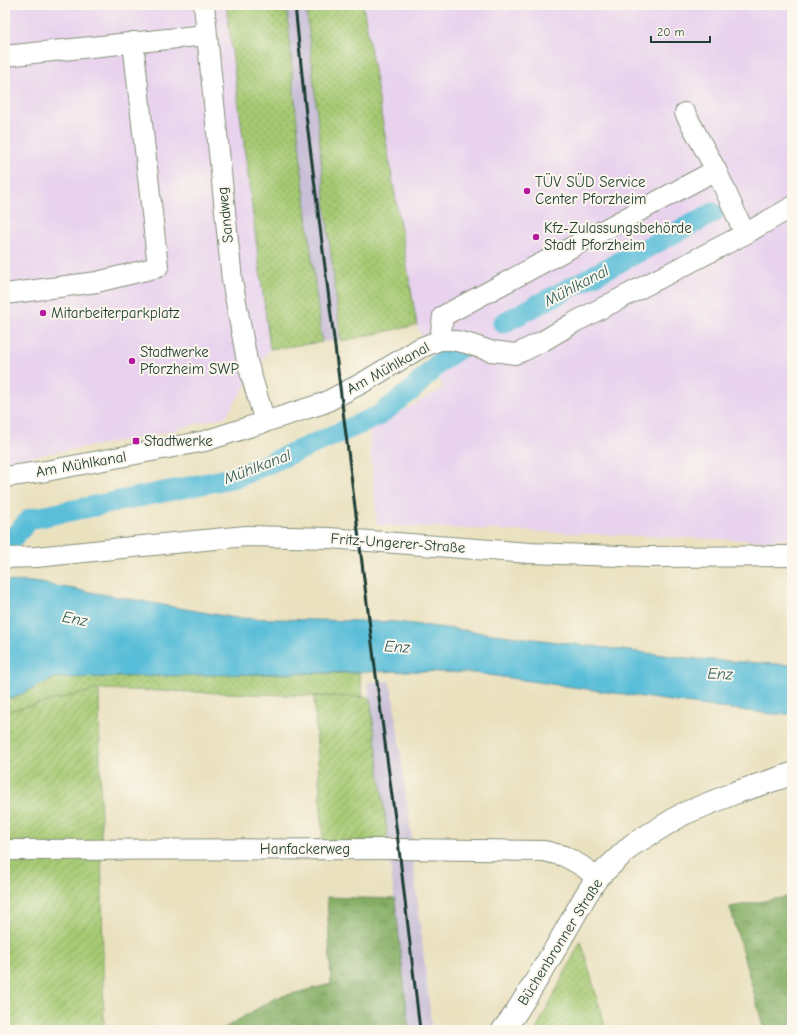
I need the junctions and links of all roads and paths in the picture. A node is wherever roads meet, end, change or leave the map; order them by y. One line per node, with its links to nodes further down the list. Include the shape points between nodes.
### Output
1 (204, 5): 2 (street, Sandweg)
2 (206, 34): 3 (street); 11 (street, Sandweg, via 232,280 246,362)
3 (133, 42): 4 (street); 9 (street, via 158,267 97,282)
4 (5, 56)
5 (685, 113): 6 (street)
6 (716, 170): 8 (street); 10 (street, via 442,316)
7 (792, 208): 8 (street, Am Mühlkanal)
8 (745, 234): 10 (street, Am Mühlkanal, via 515,354 490,351 451,340)
9 (5, 294)
10 (440, 340): 11 (street, Am Mühlkanal, via 420,348 324,403)
11 (265, 422): 12 (street, Am Mühlkanal, via 205,441)
12 (5, 477)
13 (792, 556): 14 (street, Fritz-Ungerer-Straße, via 648,557 553,554 329,538 246,536)
14 (5, 558)
15 (792, 774): 17 (main road, Büchenbronner Straße, via 737,792 683,814 632,845)
16 (5, 850): 17 (street, Hanfackerweg, via 544,851 564,856)
17 (597, 878): 18 (main road, Büchenbronner Straße, via 534,984)
18 (503, 1030)

